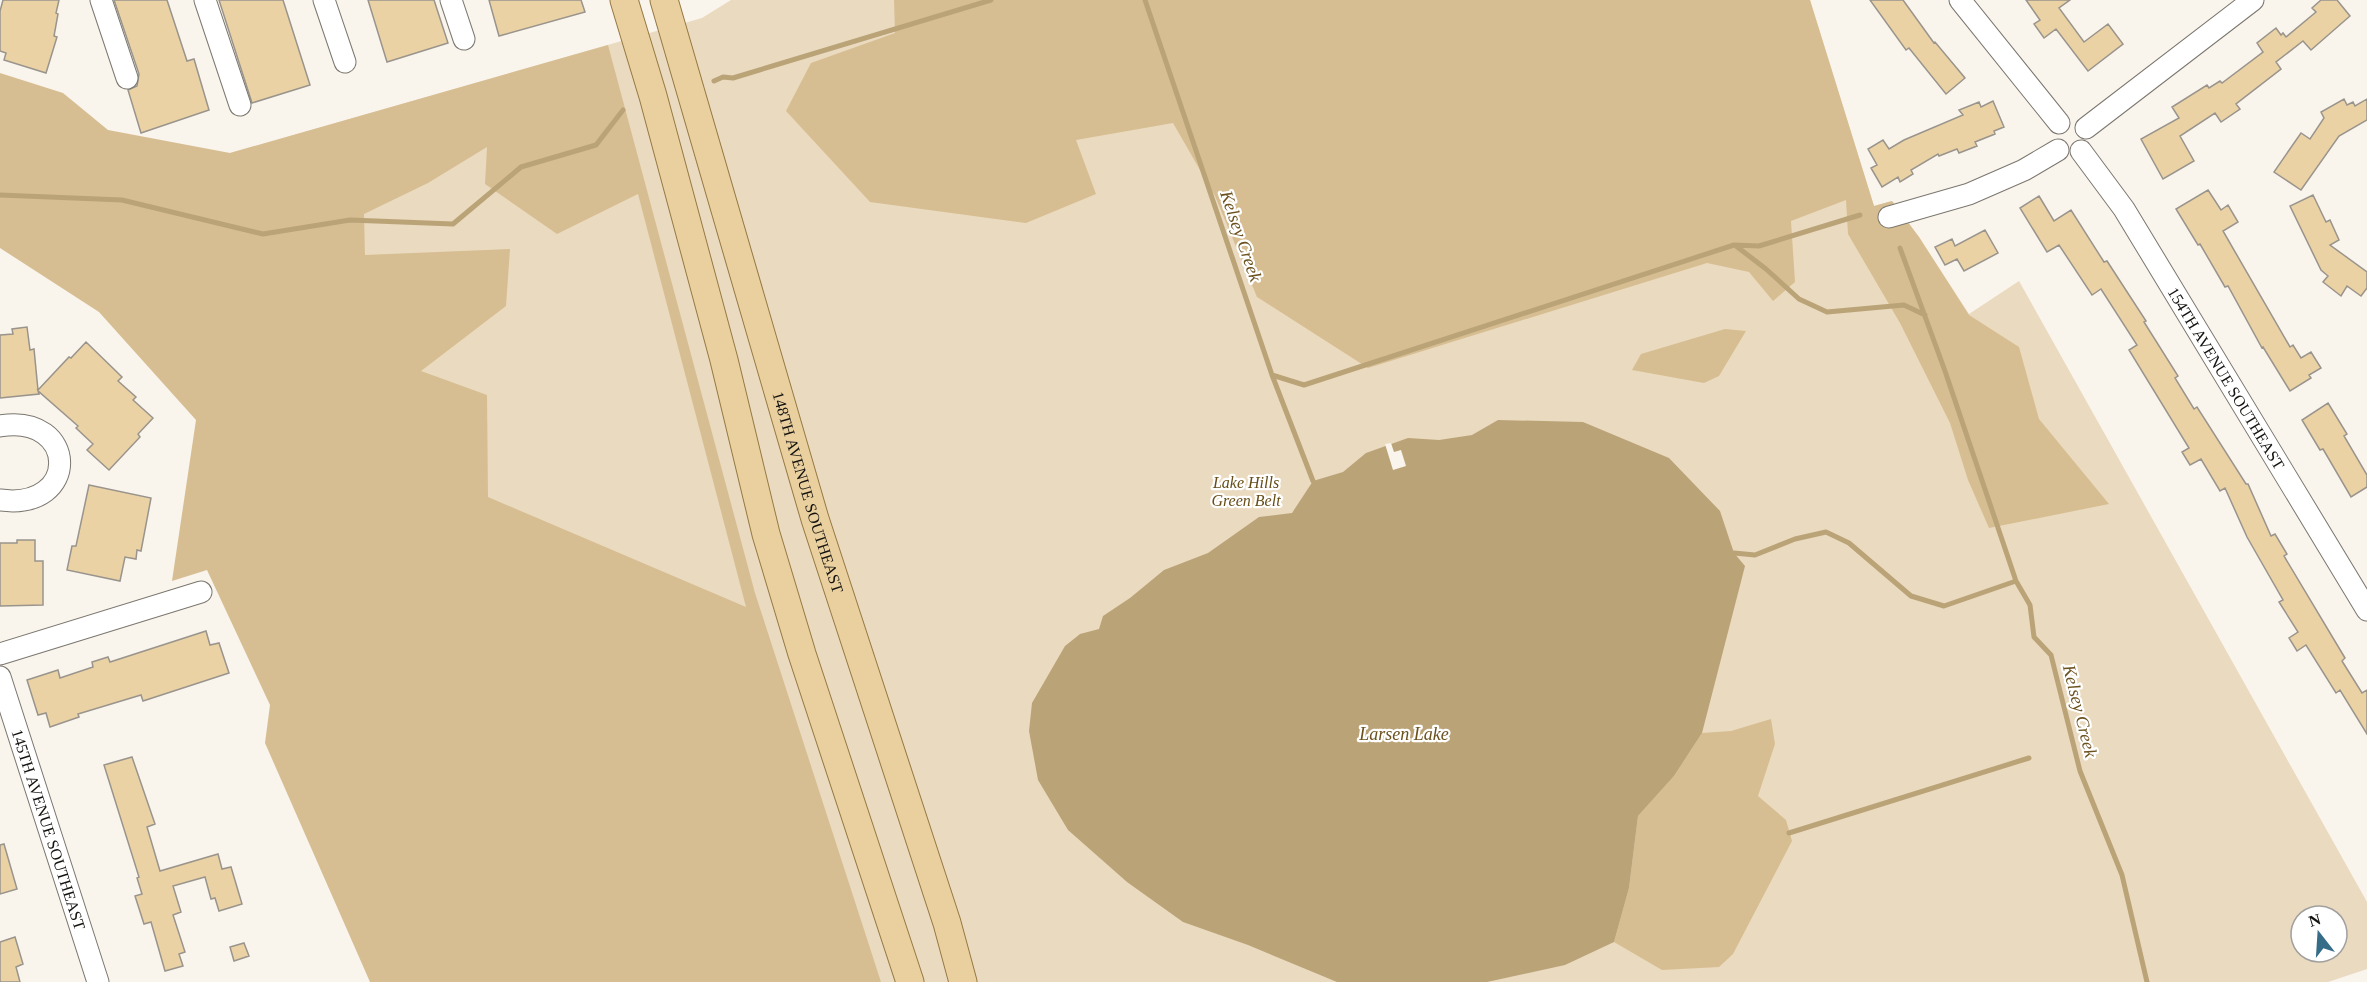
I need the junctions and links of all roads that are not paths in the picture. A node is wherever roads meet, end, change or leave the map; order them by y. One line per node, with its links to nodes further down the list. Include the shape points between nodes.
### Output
1 (101, 0): 11 (street)
2 (205, 0): 12 (street)
3 (324, 0): 10 (street)
4 (451, 0): 9 (street)
5 (624, 0): 18 (main road)
6 (1960, 0): 13 (street)
7 (2253, 0): 14 (street)
8 (669, 1): 19 (main road, 148TH AVENUE SOUTHEAST)
9 (464, 39)
10 (345, 62)
11 (127, 78)
12 (240, 105)
13 (2059, 123): 14 (street, via 2076,120); 15 (street, via 2053,134)
14 (2086, 128): 16 (street, via 2087,143)
15 (2058, 150): 16 (street, via 2070,155); 17 (street, via 1969,194)
16 (2081, 152): 23 (street, 154TH AVENUE SOUTHEAST, via 2130,218)
17 (1889, 216)
18 (724, 360): 19 (main road, via 738,380 750,388 761,387); 27 (main road, via 802,654)
19 (772, 369): 28 (main road, 148TH AVENUE SOUTHEAST, via 815,519 947,922)
20 (0, 426): 21 (street, via 41,430 57,447 60,459 55,482 46,492 36,498)
21 (0, 500)
22 (201, 592): 24 (street)
23 (2367, 610)
24 (0, 654)
25 (0, 677): 26 (street, 145TH AVENUE SOUTHEAST)
26 (98, 982)
27 (910, 982)
28 (963, 982)

